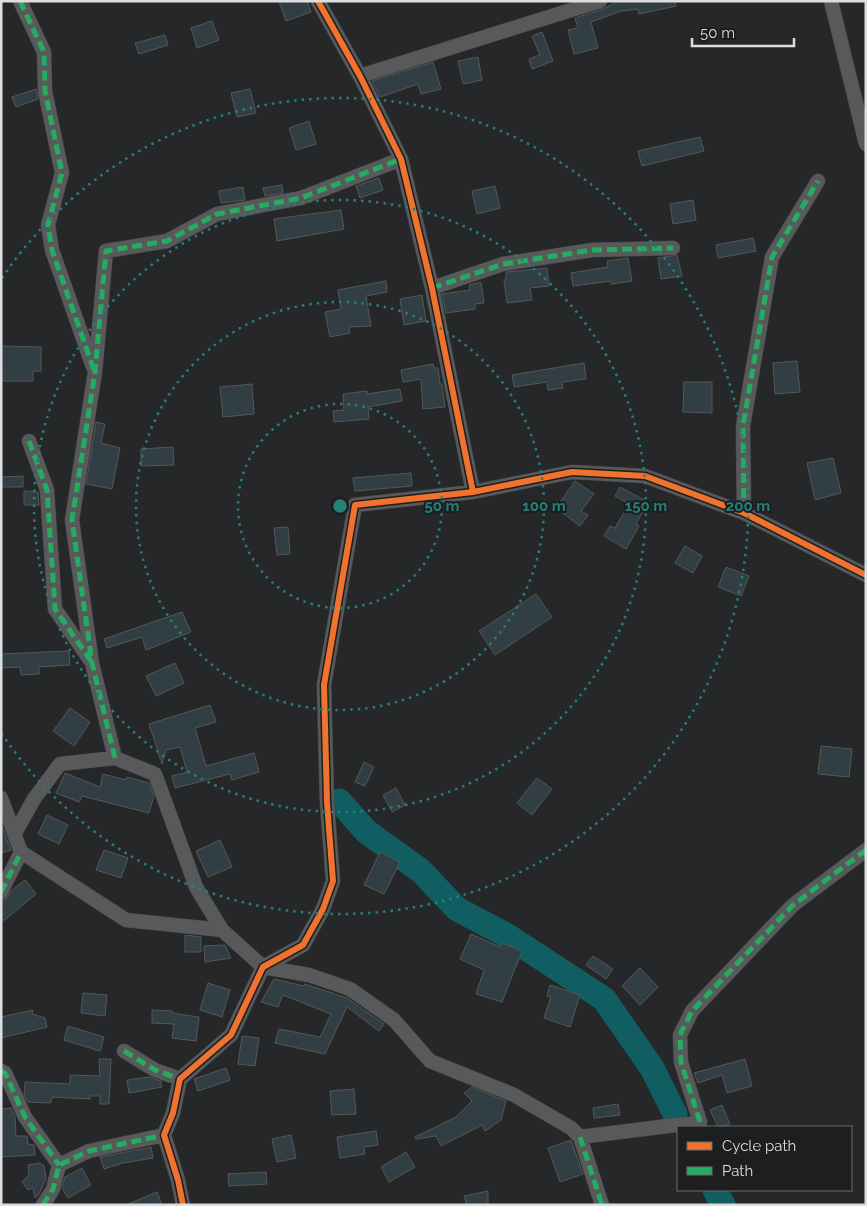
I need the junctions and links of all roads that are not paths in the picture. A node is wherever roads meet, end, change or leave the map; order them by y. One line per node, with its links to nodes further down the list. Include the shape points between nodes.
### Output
1 (20, 1): 11 (street, via 44,52 45,91 62,173 48,225 52,250)
2 (318, 1): 5 (street)
3 (600, 1): 5 (street)
4 (831, 1): 6 (street)
5 (360, 76): 7 (street)
6 (866, 144)
7 (401, 159): 10 (street); 11 (street, via 301,198 217,214 167,241 106,251)
8 (818, 181): 14 (street, via 772,257 743,426)
9 (673, 248): 10 (street, via 592,250 503,264)
10 (432, 288): 13 (street)
11 (95, 372): 16 (street, via 72,520)
12 (28, 441): 16 (street, via 47,490 55,609)
13 (474, 492): 14 (street, via 572,472 645,476); 24 (street, via 355,505 324,685 333,881 323,909 303,945)
14 (744, 513): 15 (street)
15 (866, 575)
16 (92, 663): 17 (street)
17 (115, 758): 19 (street, via 60,764 34,799); 23 (street, via 155,774 196,888)
18 (1, 798): 19 (street)
19 (15, 833): 21 (street)
20 (866, 850): 29 (street, via 793,905 692,1011 680,1035 681,1062 700,1122)
21 (21, 852): 22 (street); 23 (street, via 126,920)
22 (1, 892)
23 (222, 930): 24 (street)
24 (263, 967): 27 (street, via 231,1035); 29 (street, via 309,975 350,989 394,1020 430,1061 514,1095 571,1128)
25 (124, 1051): 27 (street, via 155,1070)
26 (1, 1071): 30 (street, via 5,1073 24,1117)
27 (180, 1079): 28 (street, via 173,1113)
28 (164, 1135): 30 (street, via 89,1151); 32 (street)
29 (580, 1137): 33 (street)
30 (59, 1165): 31 (street, via 53,1188)
31 (43, 1205)
32 (183, 1205)
33 (602, 1205)

